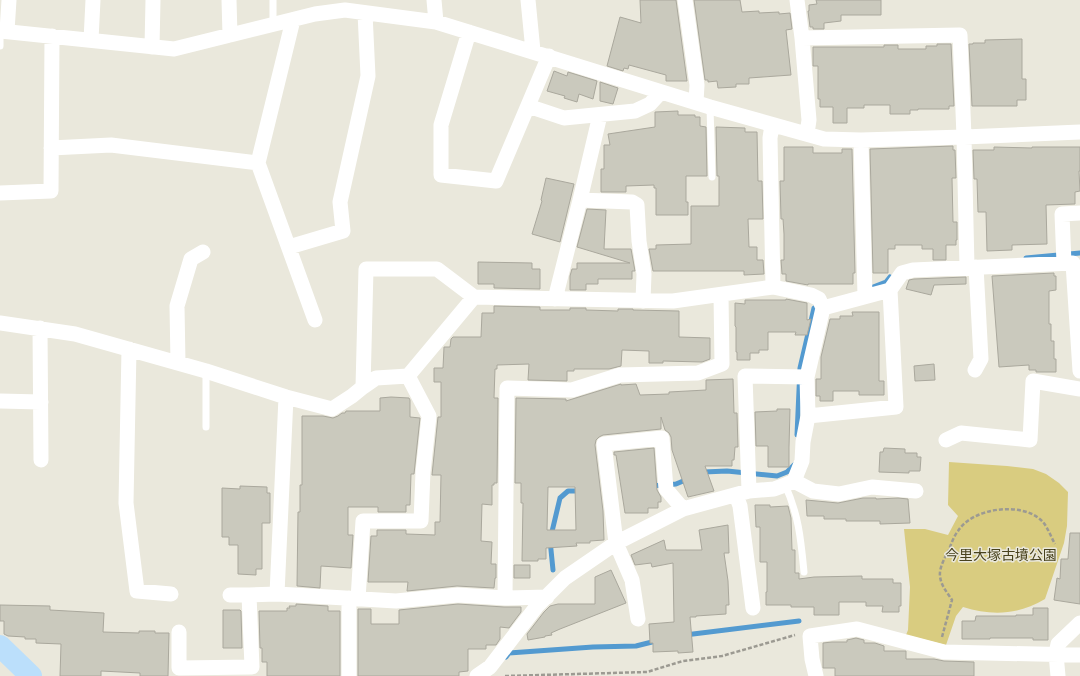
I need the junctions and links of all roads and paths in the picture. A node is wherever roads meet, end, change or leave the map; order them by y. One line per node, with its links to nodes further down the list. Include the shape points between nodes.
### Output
1 (9, 0): 15 (street)
2 (93, 0): 20 (street)
3 (153, 0): 22 (street)
4 (229, 0): 17 (street)
5 (273, 0): 14 (lane)
6 (434, 0): 13 (street)
7 (528, 0): 23 (street)
8 (685, 0): 26 (street, via 697,85)
9 (797, 0): 19 (street)
10 (328, 6): 11 (street); 12 (street, via 316,14)
11 (365, 13): 13 (street); 40 (street, via 368,76 340,202 343,231)
12 (293, 20): 14 (street); 35 (street)
13 (436, 22): 16 (street)
14 (273, 24): 17 (street)
15 (2, 31): 18 (street); 21 (lane)
16 (469, 32): 23 (street); 27 (street, via 441,125 441,175 496,181)
17 (230, 35): 22 (street, via 174,49)
18 (52, 36): 20 (street); 34 (street)
19 (802, 38): 31 (street, via 810,120); 32 (street, via 960,35)
20 (91, 40): 22 (street)
21 (0, 46)
22 (152, 47)
23 (533, 51): 24 (street)
24 (549, 56): 25 (street); 27 (street)
25 (661, 92): 26 (street); 28 (street, via 650,104 635,111)
26 (703, 105): 29 (street); 36 (lane)
27 (528, 106): 28 (street, via 564,118)
28 (600, 114): 38 (street)
29 (772, 125): 31 (street); 44 (street, via 770,138)
30 (1080, 132): 32 (street)
31 (807, 134): 33 (street, via 824,139)
32 (964, 137): 33 (street); 43 (street)
33 (861, 140): 47 (street)
34 (51, 148): 35 (street, via 110,145); 37 (street, via 51,191)
35 (258, 163): 40 (street)
36 (712, 177)
37 (0, 193)
38 (580, 200): 49 (street); 50 (street, via 632,202 637,205 644,274)
39 (1080, 213): 42 (street, via 1062,214)
40 (289, 247): 52 (street)
41 (203, 252): 56 (street, via 191,259 177,306)
42 (1064, 263): 43 (street); 59 (street, via 1073,263)
43 (972, 267): 45 (street, via 913,270 902,273); 57 (street, via 981,359)
44 (773, 287): 46 (street); 51 (street, via 811,295 819,299)
45 (890, 290): 47 (street); 67 (street, via 896,407)
46 (722, 295): 50 (street, via 673,301); 83 (street, via 722,364 698,373 620,375 572,390 507,388)
47 (865, 296): 51 (street)
48 (474, 297): 49 (street); 60 (street); 62 (street, via 437,270 366,269)
49 (555, 299): 50 (street)
50 (643, 301)
51 (823, 308): 61 (street)
52 (315, 320)
53 (0, 323): 54 (street)
54 (40, 328): 55 (street, via 75,334); 66 (street)
55 (129, 349): 56 (street); 78 (street, via 126,503 137,591)
56 (178, 363): 58 (street)
57 (975, 370)
58 (206, 371): 64 (street); 68 (lane)
59 (1080, 371)
60 (408, 376): 62 (street, via 376,378); 84 (street, via 429,416 420,521 363,521)
61 (806, 377): 67 (street); 73 (street, via 745,376)
62 (363, 387): 64 (street, via 332,409)
63 (1080, 389): 69 (street, via 1033,381 1030,440 961,433)
64 (286, 397): 79 (street)
65 (0, 401): 66 (street)
66 (41, 402): 70 (street)
67 (808, 416): 71 (street, via 802,461)
68 (206, 427)
69 (946, 440)
70 (41, 460)
71 (790, 483): 72 (street, via 813,491 839,494 872,487); 73 (street, via 774,489); 77 (lane, via 799,527)
72 (916, 491)
73 (742, 493): 74 (street); 85 (street, via 740,506)
74 (683, 509): 75 (street); 75 (street, via 666,489 662,438 604,444)
75 (616, 543): 82 (street, via 565,578); 86 (street, via 632,580)
76 (1055, 544): 91 (path, via 1042,522 1031,514 1018,510 986,511 971,518 958,530 940,574 942,586 952,600)
77 (804, 572)
78 (171, 594)
79 (278, 594): 81 (street); 84 (street)
80 (230, 595): 81 (street)
81 (249, 595): 88 (street, via 252,667 179,668)
82 (547, 597): 83 (street); 96 (street, via 537,606 490,667)
83 (505, 598): 84 (street, via 458,595 396,601)
84 (354, 599): 95 (street)
85 (753, 608)
86 (638, 619)
87 (1080, 623): 92 (street, via 1058,644)
88 (179, 632)
89 (810, 636): 91 (street, via 857,629); 97 (path, via 795,635 722,656 684,661 647,672); 98 (street)
90 (0, 646): 94 (main road)
91 (938, 651): 92 (street)
92 (1056, 654): 93 (street); 99 (street)
93 (1080, 654)
94 (31, 676)
95 (349, 676)
96 (477, 676)
97 (505, 676)
98 (816, 676)
99 (1058, 676)

